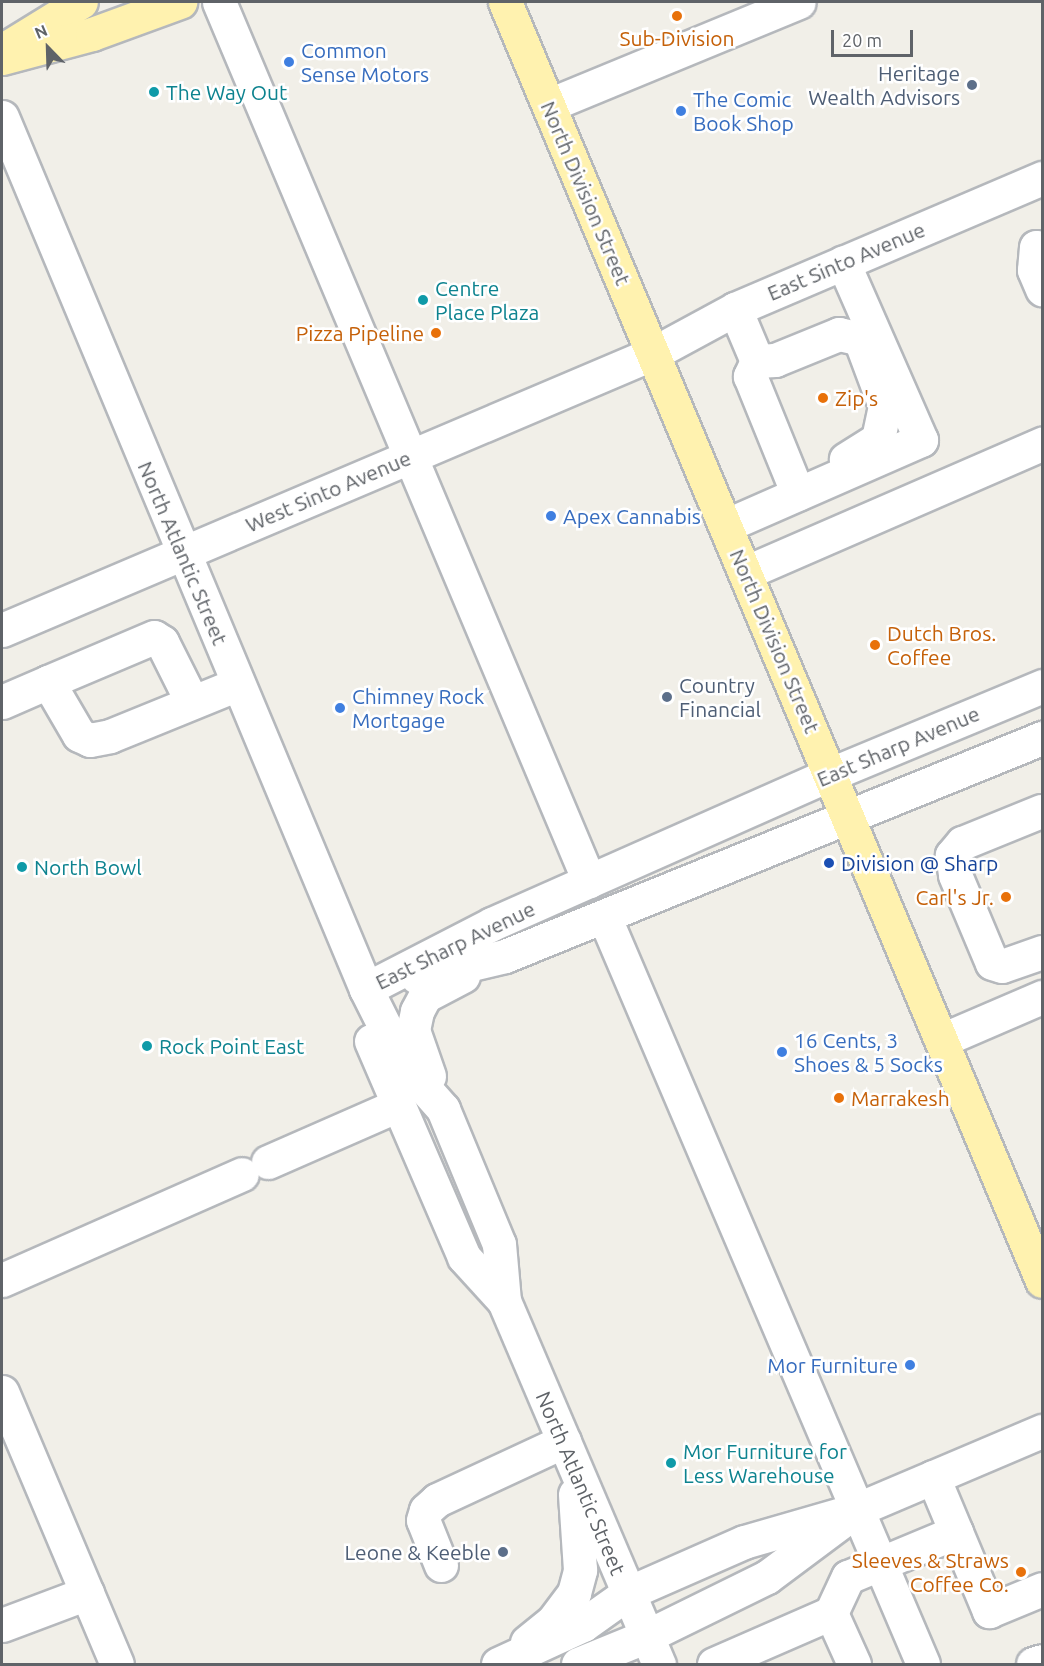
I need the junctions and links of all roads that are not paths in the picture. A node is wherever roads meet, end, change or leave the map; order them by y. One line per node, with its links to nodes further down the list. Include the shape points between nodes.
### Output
1 (81, 2): 6 (main road)
2 (180, 2): 7 (main road, via 92,34)
3 (219, 2): 18 (street)
4 (505, 2): 8 (main road, North Division Street)
5 (799, 2): 8 (street)
6 (2, 51)
7 (2, 58)
8 (549, 105): 15 (main road, North Division Street)
9 (2, 117): 21 (street, North Atlantic Street)
10 (1042, 178): 12 (street, East Sinto Avenue)
11 (1042, 249): 13 (street, via 1036,247 1034,270)
12 (843, 262): 14 (street, East Sinto Avenue); 19 (street, via 921,440)
13 (1042, 290)
14 (735, 309): 15 (street, East Sinto Avenue); 16 (street)
15 (654, 353): 18 (street, West Sinto Avenue); 20 (main road, North Division Street)
16 (757, 361): 19 (street, via 750,376); 19 (street, via 775,360 839,334 849,335 860,339 881,389 885,406 878,440 831,467)
17 (1042, 444): 22 (street)
18 (411, 456): 21 (street, West Sinto Avenue); 33 (street)
19 (798, 494): 20 (street)
20 (727, 525): 22 (main road, North Division Street)
21 (182, 553): 23 (street, West Sinto Avenue); 25 (street, North Atlantic Street)
22 (747, 572): 30 (main road, North Division Street)
23 (2, 630)
24 (48, 682): 27 (street); 28 (street, via 79,735 90,740 110,736); 28 (street, via 154,637 162,642)
25 (238, 684): 28 (street); 37 (street, North Atlantic Street)
26 (1042, 686): 30 (street, East Sharp Avenue)
27 (2, 702)
28 (192, 702)
29 (1042, 738): 32 (street, East Sharp Avenue)
30 (831, 774): 32 (main road, North Division Street); 33 (street, East Sharp Avenue)
31 (1041, 811): 35 (street, via 962,843 952,855 955,876 992,963 1002,966)
32 (849, 817): 34 (street, East Sharp Avenue); 39 (main road, North Division Street)
33 (589, 881): 37 (street, East Sharp Avenue, via 492,924)
34 (604, 916): 36 (street, East Sharp Avenue); 49 (street)
35 (1042, 952)
36 (505, 956): 37 (street, East Sharp Avenue); 41 (street, via 425,996 417,1011 413,1030 418,1051)
37 (366, 989): 40 (street, North Atlantic Street, via 371,1042); 41 (street, North Atlantic Street, via 404,1065)
38 (1042, 997): 39 (street)
39 (942, 1040): 42 (main road, North Division Street)
40 (398, 1105): 43 (street); 44 (street, North Atlantic Street, via 464,1257)
41 (442, 1109): 44 (street, North Atlantic Street, via 499,1244)
42 (1041, 1273)
43 (2, 1280)
44 (504, 1302): 47 (street, North Atlantic Street)
45 (2, 1392): 54 (street)
46 (1042, 1431): 48 (street)
47 (568, 1452): 52 (street, via 447,1495 426,1510 423,1520); 55 (street, North Atlantic Street); 60 (street, via 580,1570 574,1593 553,1621)
48 (933, 1477): 49 (street); 50 (street)
49 (858, 1509): 51 (street); 55 (street, via 744,1542); 58 (street, via 767,1577)
50 (956, 1532): 51 (street); 53 (street, via 989,1611)
51 (880, 1563): 56 (street, via 848,1577); 65 (street)
52 (441, 1565)
53 (1042, 1589)
54 (87, 1593): 57 (street); 61 (street)
55 (628, 1593): 58 (street, North Atlantic Street); 60 (street, via 584,1625)
56 (831, 1613): 63 (street); 64 (street)
57 (2, 1624)
58 (653, 1651): 62 (street)
59 (1042, 1661): 66 (street)
60 (500, 1664)
61 (117, 1665)
62 (578, 1665)
63 (714, 1665)
64 (854, 1665)
65 (923, 1665)
66 (1033, 1665)

